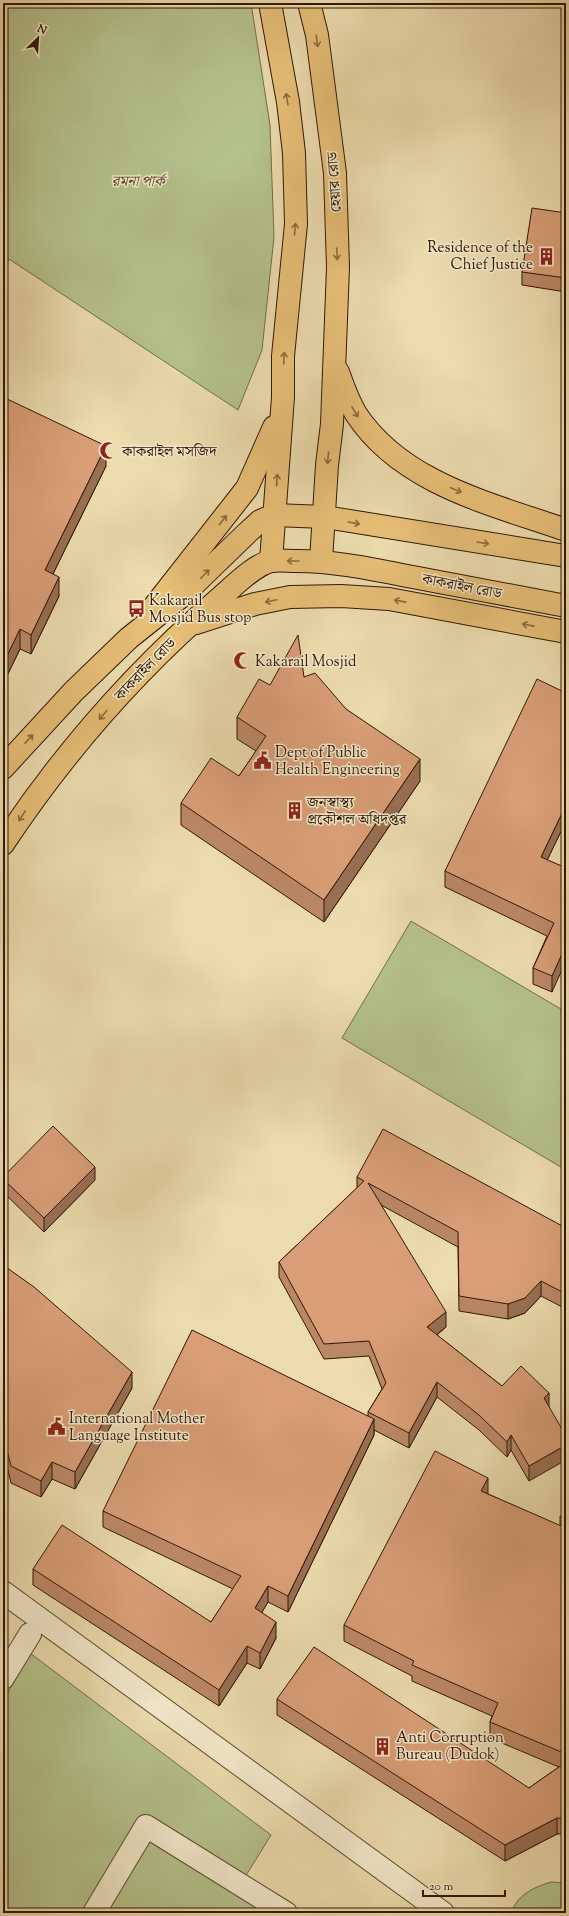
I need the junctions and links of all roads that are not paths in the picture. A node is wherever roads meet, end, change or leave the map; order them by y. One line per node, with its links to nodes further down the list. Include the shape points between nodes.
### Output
1 (270, 3): 4 (main road, one-way to 1, via 283,356 296,224 294,153 288,102)
2 (309, 3): 3 (main road, হেয়ার রোড, one-way to 3, via 317,36 335,173 338,267)
3 (335, 363): 6 (main road, হেয়ার রোড, one-way to 6); 7 (main road, one-way to 7, via 355,413 371,433 390,451 430,480)
4 (283, 397): 5 (main road, one-way to 4); 14 (main road, one-way to 4, via 247,488 274,427)
5 (274, 515): 6 (main road); 9 (main road); 14 (main road, কাকরাইল রোড, one-way to 5, via 183,595 260,521)
6 (325, 518): 8 (main road, one-way to 8); 10 (main road, হেয়ার রোড)
7 (566, 530)
8 (566, 556)
9 (271, 561): 10 (main road, কাকরাইল রোড, one-way to 9); 12 (main road, কাকরাইল রোড, via 242,579)
10 (321, 561): 11 (main road, কাকরাইল রোড)
11 (566, 606)
12 (188, 626): 13 (main road, one-way to 12, via 389,599 341,596 290,597 255,604); 16 (main road, কাকরাইল রোড, one-way to 16, via 128,685 80,740 28,806)
13 (566, 632)
14 (129, 638): 15 (main road, কাকরাইল রোড, one-way to 14, via 74,691)
15 (3, 768)
16 (3, 844)
17 (3, 1592): 22 (street)
18 (30, 1634): 19 (street)
19 (3, 1678)
20 (94, 1913): 21 (street, via 146,1826)
21 (286, 1913)
22 (443, 1913)

